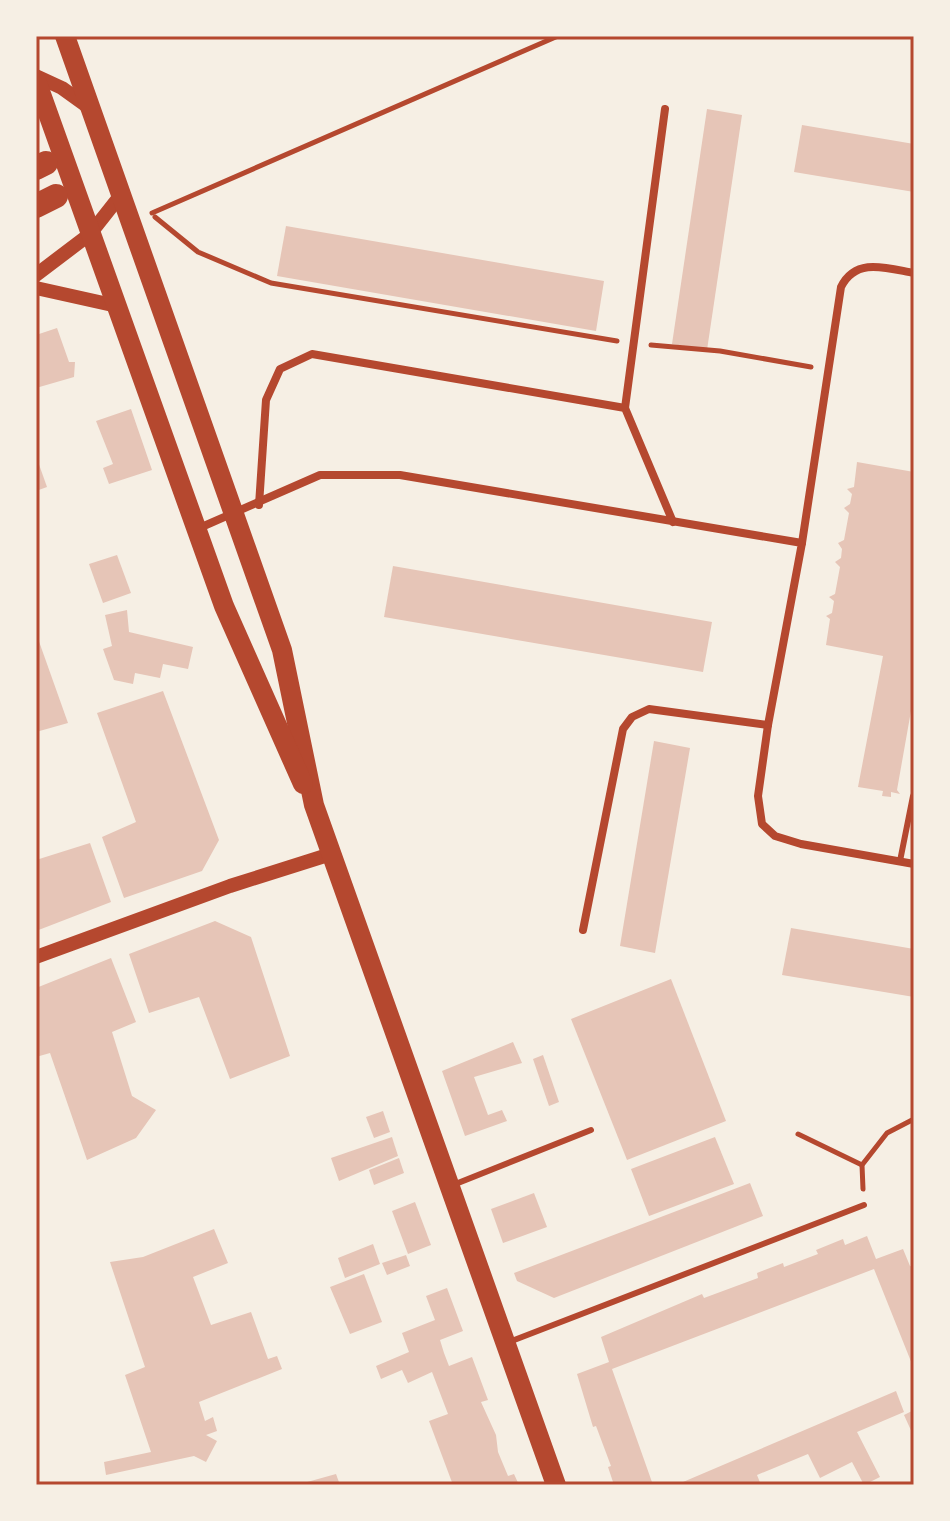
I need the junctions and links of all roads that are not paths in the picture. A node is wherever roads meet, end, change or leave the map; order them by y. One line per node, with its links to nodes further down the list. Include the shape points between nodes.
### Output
1 (65, 36): 3 (main road)
2 (36, 78): 3 (street); 6 (main road)
3 (87, 106): 5 (main road)
4 (665, 109): 11 (street)
5 (120, 196): 6 (street); 13 (main road)
6 (90, 234): 8 (street); 10 (main road)
7 (914, 273): 16 (street, via 863,266 848,272 841,287)
8 (36, 275)
9 (36, 288): 10 (street)
10 (117, 306): 15 (main road)
11 (625, 408): 12 (street, via 312,354 280,369 266,400); 14 (street)
12 (259, 505): 13 (street); 14 (street, via 320,475 400,475)
13 (236, 515): 15 (street); 19 (main road, via 282,650)
14 (673, 522): 16 (street)
15 (196, 529): 19 (main road, via 285,749)
16 (802, 543): 17 (street)
17 (768, 725): 21 (street, via 758,796 762,824 775,836 801,844); 23 (street, via 649,709 632,717 623,729)
18 (913, 796): 21 (lane)
19 (314, 805): 20 (main road)
20 (331, 854): 24 (street); 26 (main road)
21 (900, 861): 22 (street)
22 (914, 864)
23 (583, 930)
24 (36, 957)
25 (591, 1130): 26 (lane)
26 (449, 1187): 28 (main road)
27 (864, 1205): 28 (lane)
28 (505, 1343): 29 (main road)
29 (556, 1485)

